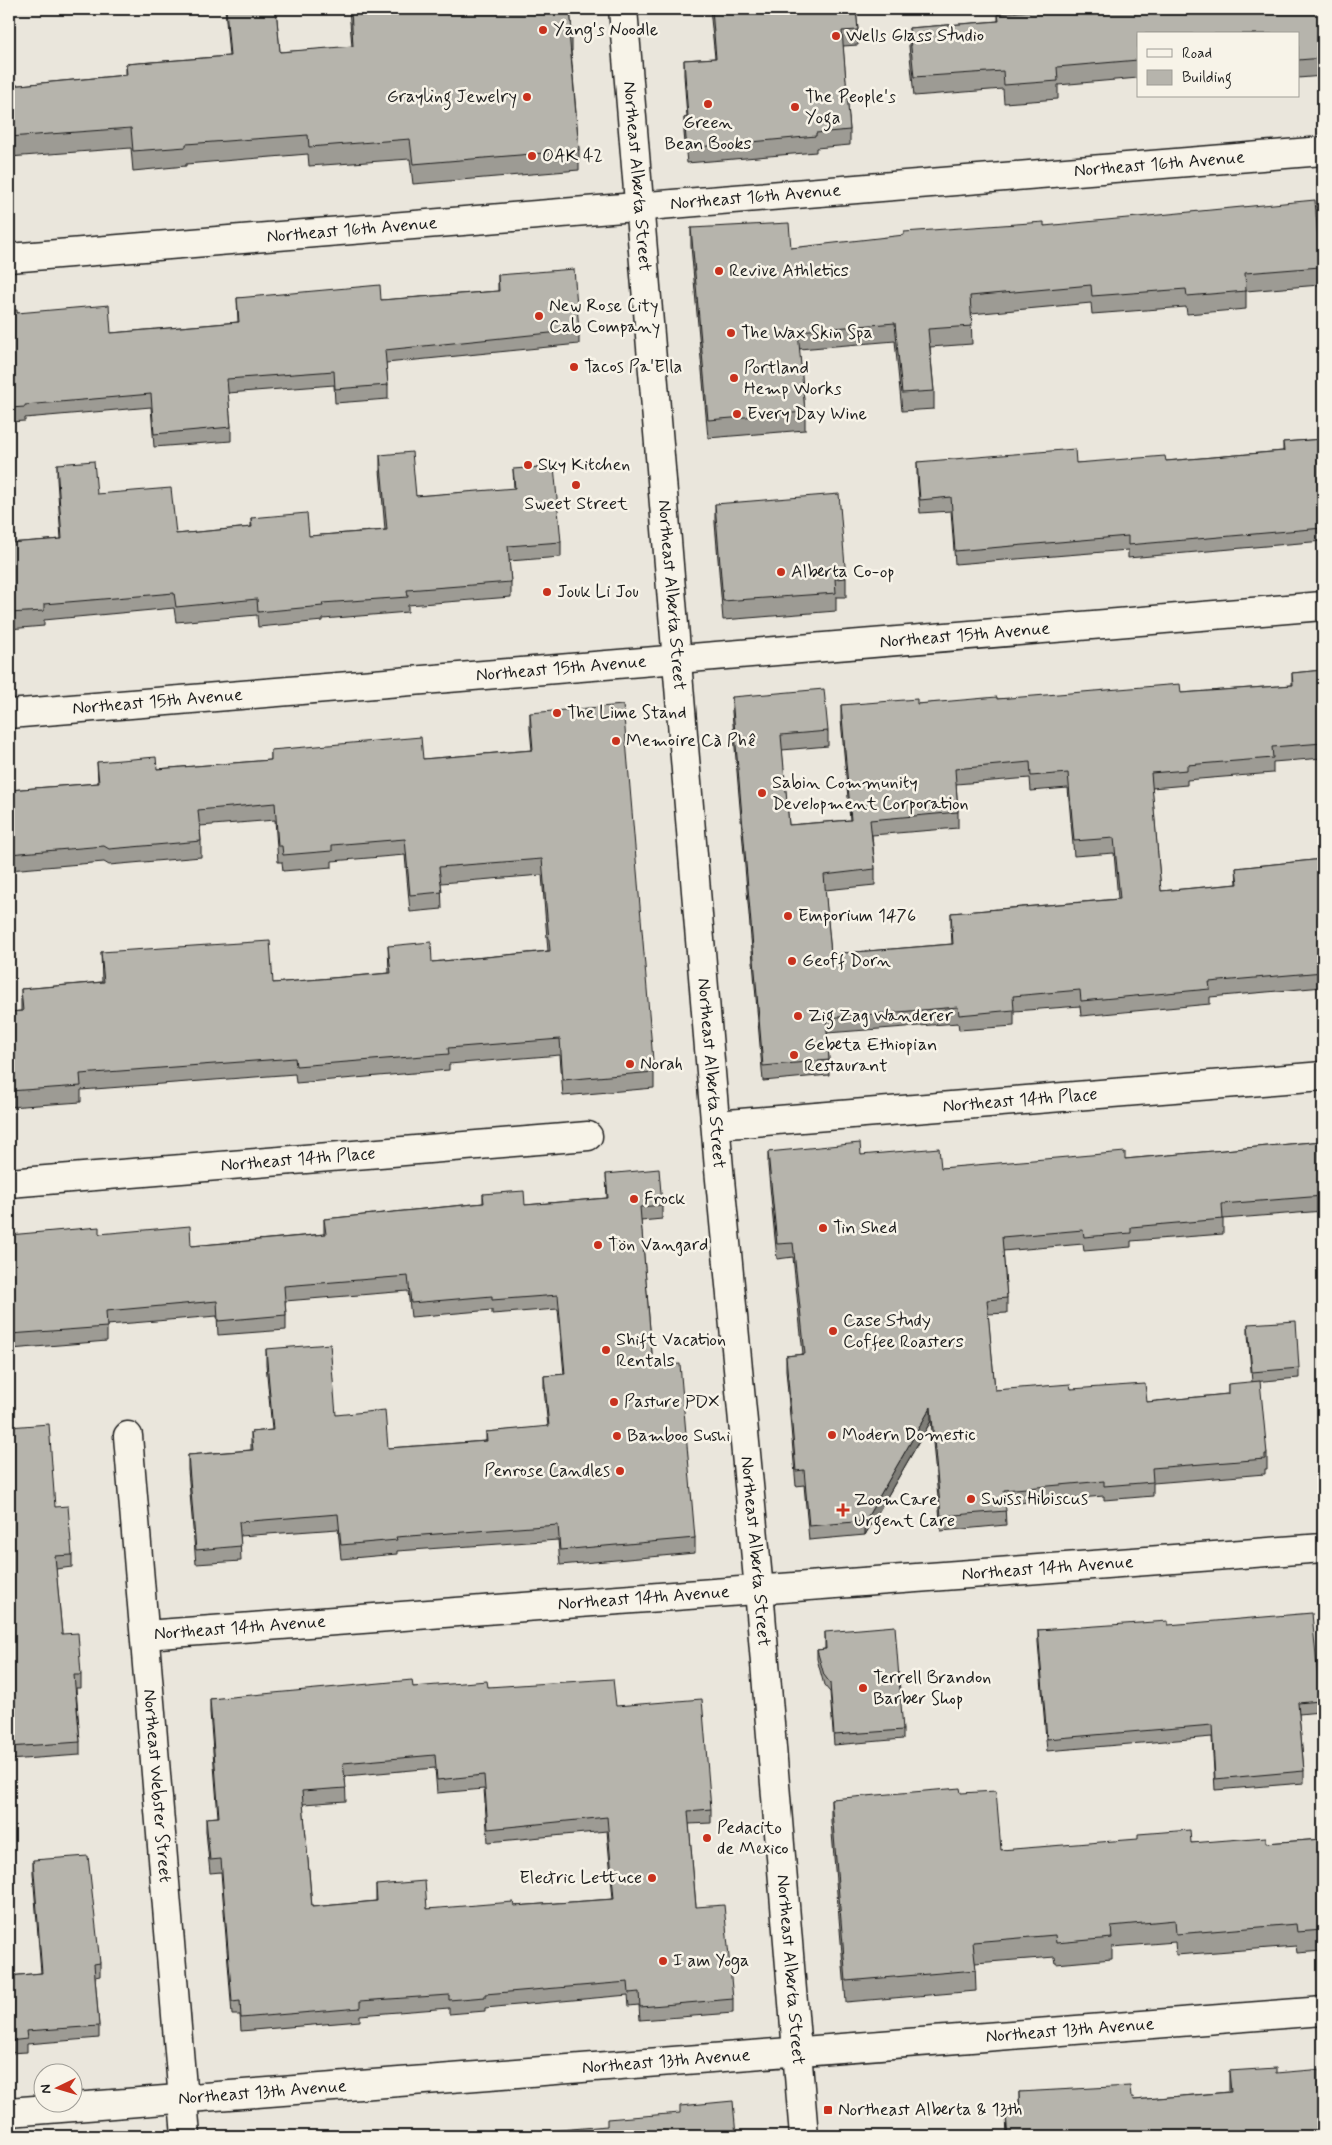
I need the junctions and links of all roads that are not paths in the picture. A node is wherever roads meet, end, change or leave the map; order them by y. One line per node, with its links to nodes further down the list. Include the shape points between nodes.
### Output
1 (623, 9): 3 (street, Northeast Alberta Street)
2 (1323, 151): 3 (street, Northeast 16th Avenue)
3 (640, 207): 4 (street, Northeast 16th Avenue); 6 (street, Northeast Alberta Street)
4 (9, 258)
5 (1323, 606): 6 (street, Northeast 15th Avenue)
6 (678, 659): 7 (street, Northeast 15th Avenue); 9 (street, Northeast Alberta Street)
7 (9, 714)
8 (1323, 1076): 9 (street, Northeast 14th Place)
9 (716, 1125): 14 (street, Northeast Alberta Street)
10 (588, 1136): 11 (street, Northeast 14th Place)
11 (9, 1183)
12 (128, 1436): 15 (street, Northeast Webster Street)
13 (1323, 1548): 14 (street, Northeast 14th Avenue)
14 (759, 1590): 15 (street, Northeast 14th Avenue); 17 (street, Northeast Alberta Street)
15 (145, 1635): 18 (street, Northeast Webster Street)
16 (1323, 2011): 17 (street, Northeast 13th Avenue)
17 (797, 2051): 18 (street, Northeast 13th Avenue); 21 (street, Northeast Alberta Street)
18 (183, 2098): 19 (street, Northeast 13th Avenue); 20 (street, Northeast Webster Street)
19 (9, 2112)
20 (186, 2136)
21 (804, 2136)

